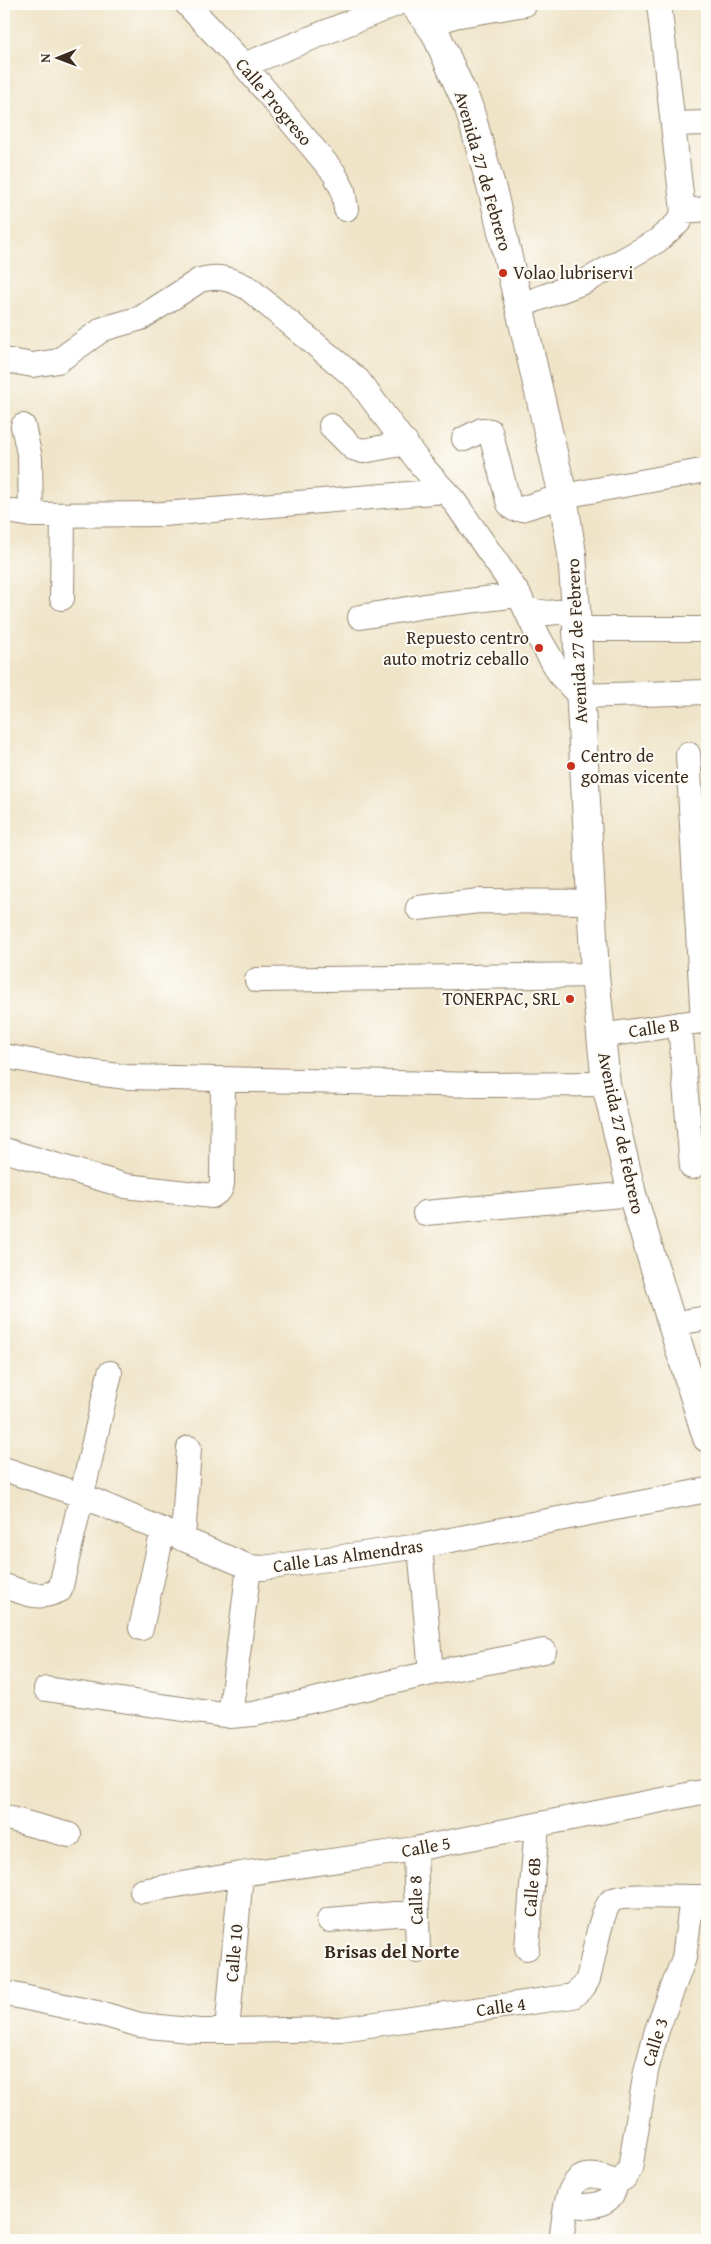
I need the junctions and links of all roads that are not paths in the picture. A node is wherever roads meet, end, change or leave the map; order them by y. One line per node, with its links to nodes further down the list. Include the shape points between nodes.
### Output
1 (188, 4): 6 (street, Calle Progreso)
2 (396, 4): 6 (street)
3 (525, 4): 5 (street, via 454,16)
4 (660, 4): 8 (street)
5 (422, 15): 12 (main road, Avenida 27 de Febrero, via 435,32 469,108 494,196)
6 (244, 65): 9 (street, Calle Progreso, via 334,173 343,190)
7 (707, 123): 8 (street)
8 (672, 124): 11 (street)
9 (346, 209)
10 (707, 209): 11 (street)
11 (683, 211): 12 (street, via 680,221 656,241 586,281)
12 (519, 306): 20 (main road, Avenida 27 de Febrero)
13 (4, 360): 17 (street, via 33,365 58,361 102,329 141,318 200,280 223,277 248,288 358,380)
14 (23, 426): 23 (street, via 30,458)
15 (331, 426): 17 (street, via 353,448 363,451)
16 (464, 439): 20 (street, via 482,430 490,431 509,504 514,509)
17 (406, 444): 19 (street)
18 (707, 470): 20 (street)
19 (446, 491): 22 (street, via 164,514); 25 (street)
20 (563, 496): 27 (main road, Avenida 27 de Febrero)
21 (4, 510): 23 (street)
22 (64, 514): 23 (street); 24 (street)
23 (31, 515)
24 (62, 598)
25 (523, 603): 26 (street, via 425,606); 27 (street, via 548,614); 30 (street, via 561,676)
26 (360, 617)
27 (577, 620): 28 (street); 30 (main road, Avenida 27 de Febrero)
28 (707, 629)
29 (707, 692): 30 (street)
30 (580, 696): 32 (main road, Avenida 27 de Febrero)
31 (688, 754): 36 (street)
32 (592, 902): 33 (street, via 479,901); 34 (main road, Avenida 27 de Febrero)
33 (418, 908)
34 (595, 975): 35 (street); 37 (main road, Avenida 27 de Febrero)
35 (257, 980)
36 (697, 1022): 37 (street, Calle B); 42 (street)
37 (600, 1036): 40 (main road, Avenida 27 de Febrero)
38 (4, 1056): 39 (street, via 127,1077)
39 (223, 1080): 40 (street); 41 (street, via 222,1184 212,1196 126,1186)
40 (606, 1084): 43 (main road, Avenida 27 de Febrero)
41 (4, 1150)
42 (692, 1167)
43 (632, 1194): 44 (street); 46 (main road, Avenida 27 de Febrero)
44 (425, 1213)
45 (707, 1318): 46 (street)
46 (671, 1324): 48 (main road, Avenida 27 de Febrero)
47 (110, 1373): 52 (street)
48 (705, 1422)
49 (189, 1448): 53 (street)
50 (4, 1469): 52 (street, Calle Las Almendras)
51 (707, 1490): 54 (street, Calle Las Almendras)
52 (83, 1496): 53 (street, Calle Las Almendras); 56 (street, via 60,1590 46,1596)
53 (173, 1534): 55 (street, Calle Las Almendras); 57 (street)
54 (420, 1546): 55 (street, Calle Las Almendras, via 263,1568); 59 (street)
55 (249, 1567): 61 (street)
56 (4, 1586)
57 (141, 1628)
58 (544, 1651): 59 (street)
59 (431, 1673): 61 (street, via 254,1714)
60 (46, 1689): 61 (street)
61 (230, 1716)
62 (707, 1791): 64 (street, Calle 5)
63 (4, 1817): 65 (street)
64 (537, 1825): 66 (street, Calle 5); 72 (street, Calle 6B)
65 (69, 1835)
66 (415, 1850): 67 (street, Calle 5); 70 (street, Calle 8)
67 (241, 1874): 68 (street, Calle 5); 75 (street, Calle 10)
68 (142, 1891)
69 (699, 1897): 75 (street, Calle 4, via 625,1896 612,1901 602,1921 588,1979 579,1991 566,1998 341,2029); 76 (street, Calle 3, via 684,1958 657,2030 646,2071 630,2169 616,2183 612,2196 602,2202 588,2206 567,2204)
70 (417, 1912): 71 (street); 73 (street, Calle 8)
71 (329, 1920)
72 (527, 1948)
73 (418, 1951)
74 (4, 1993): 75 (street, via 140,2024)
75 (227, 2031)
76 (561, 2240)

